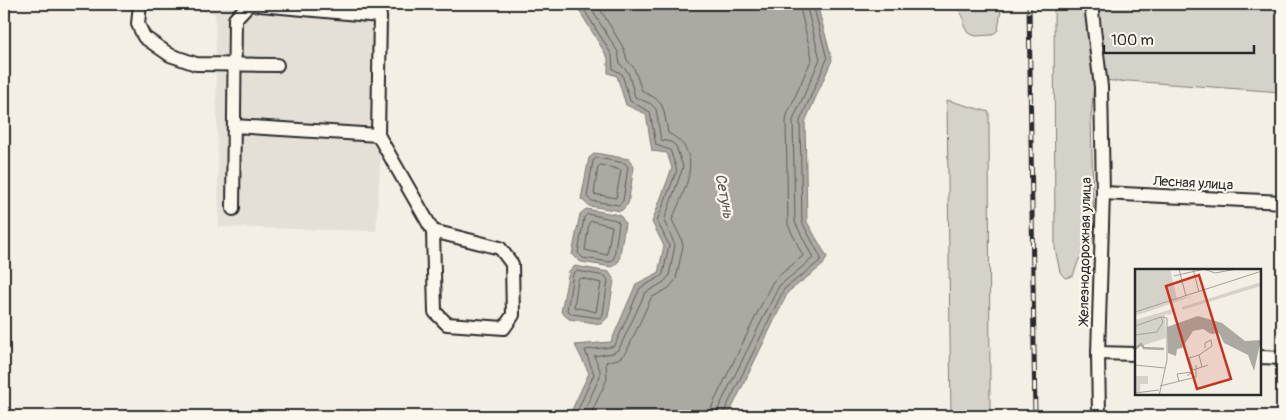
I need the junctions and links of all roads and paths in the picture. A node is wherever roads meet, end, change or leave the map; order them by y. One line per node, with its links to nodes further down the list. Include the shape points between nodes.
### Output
1 (140, 4): 3 (street, via 138,24 144,37 170,55 196,64)
2 (1091, 4): 7 (street, Железнодорожная улица, via 1101,87)
3 (234, 64): 4 (street); 5 (street); 6 (street, via 234,19 249,4 380,16)
4 (277, 65)
5 (234, 126): 6 (street); 9 (street)
6 (378, 135): 10 (street)
7 (1103, 193): 8 (street, Лесная улица); 11 (street, Железнодорожная улица)
8 (1282, 202)
9 (233, 209)
10 (433, 231): 10 (street, via 435,312 446,324 504,328 513,315 512,264 500,248)
11 (1098, 352): 12 (street); 15 (street, Железнодорожная улица)
12 (1135, 354)
13 (1261, 357): 14 (street)
14 (1282, 358)
15 (1099, 416)

